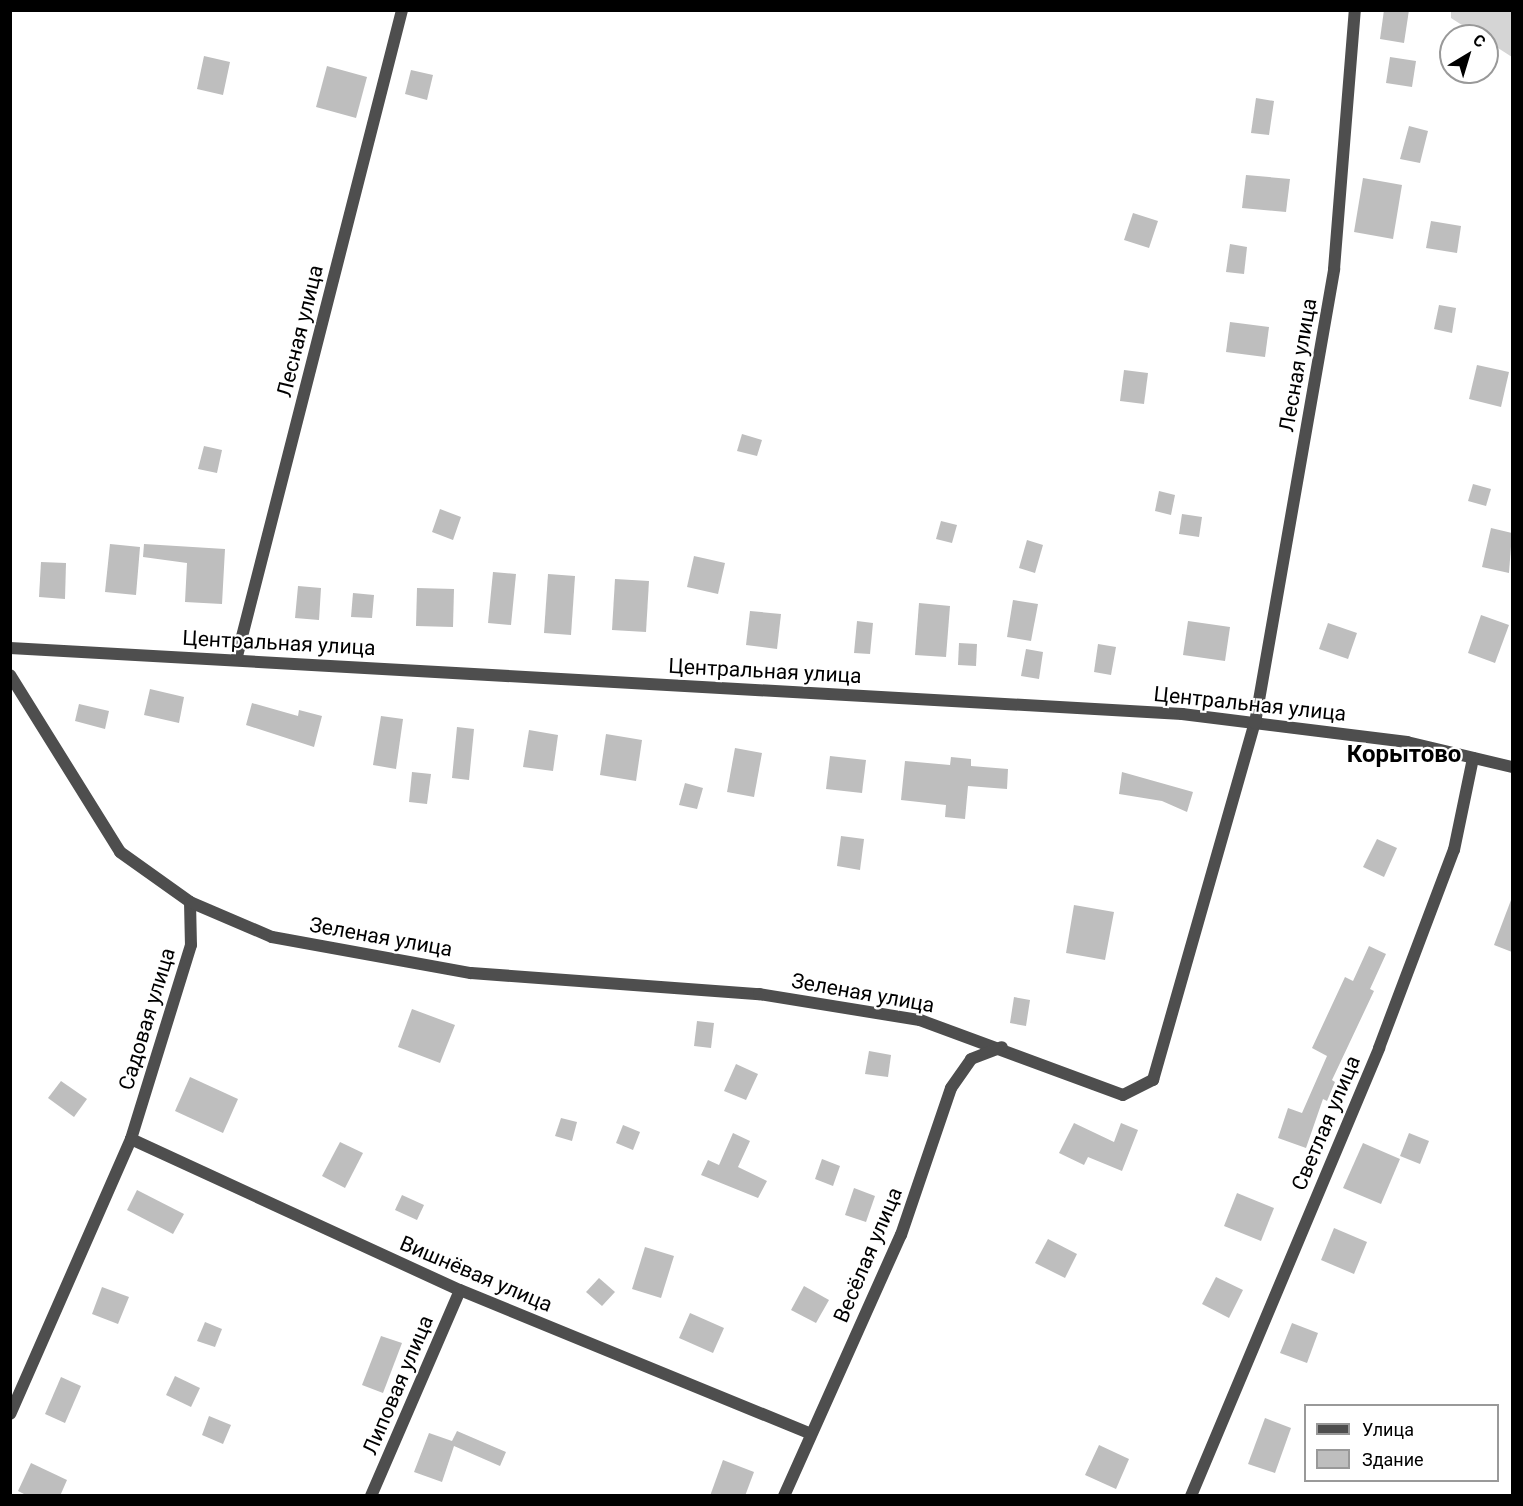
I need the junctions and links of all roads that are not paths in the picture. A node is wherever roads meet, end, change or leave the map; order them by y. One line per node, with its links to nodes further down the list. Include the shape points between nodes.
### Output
1 (402, 10): 4 (street, Лесная улица)
2 (1355, 10): 6 (street, Лесная улица, via 1334,269)
3 (10, 648): 4 (street, Центральная улица)
4 (236, 660): 6 (street, Центральная улица, via 1182,714)
5 (10, 675): 9 (street, via 120,852)
6 (1255, 723): 7 (street, Центральная улица, via 1407,742); 10 (street, Зеленая улица, via 1153,1080 1123,1095)
7 (1473, 759): 8 (street, Центральная улица); 17 (street, Светлая улица, via 1454,850 1379,1048)
8 (1512, 767)
9 (190, 902): 10 (street, Зеленая улица, via 272,937 471,973 759,994 920,1020); 11 (street, Садовая улица, via 190,945)
10 (1002, 1047): 14 (street, Весёлая улица, via 971,1059 951,1088 901,1235)
11 (131, 1139): 12 (street, Вишнёвая улица); 13 (street, Садовая улица)
12 (459, 1290): 14 (street, Вишнёвая улица); 15 (street, Липовая улица)
13 (10, 1414)
14 (810, 1434): 16 (street, Весёлая улица)
15 (371, 1496)
16 (784, 1496)
17 (1191, 1496)

